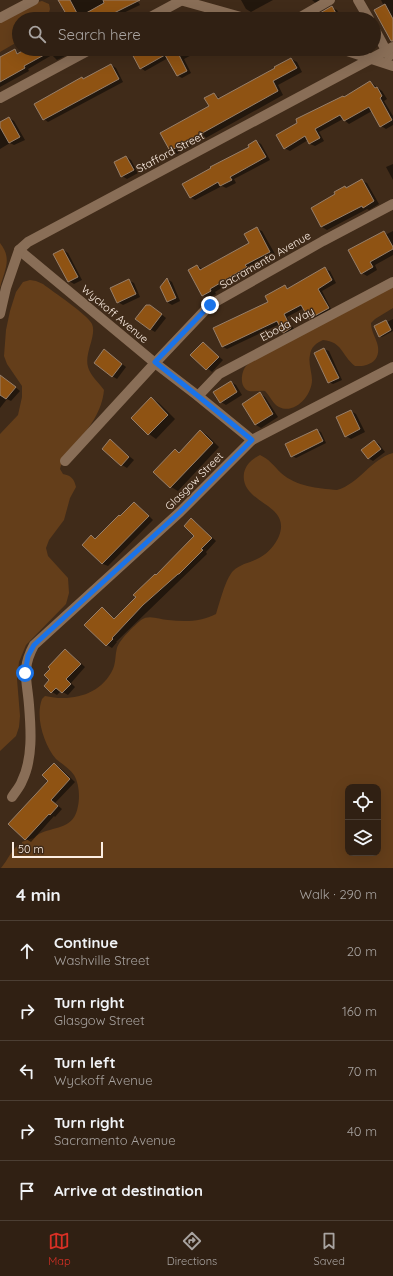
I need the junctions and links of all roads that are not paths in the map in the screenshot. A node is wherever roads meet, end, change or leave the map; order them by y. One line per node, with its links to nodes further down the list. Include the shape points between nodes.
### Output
1 (34, 0): 9 (street)
2 (181, 0): 5 (street); 6 (street)
3 (330, 0): 7 (street)
4 (358, 0): 8 (street)
5 (160, 12)
6 (223, 12)
7 (309, 12)
8 (365, 12)
9 (0, 18)
10 (381, 37): 11 (street)
11 (390, 48): 12 (street, Stafford Street); 17 (street)
12 (381, 53)
13 (78, 56): 18 (street)
14 (361, 56): 16 (street)
15 (375, 56): 16 (street, Stafford Street)
16 (369, 59): 17 (street); 20 (street, Stafford Street, via 28,242)
17 (393, 64)
18 (0, 98)
19 (393, 204): 23 (street, Sacramento Avenue, via 210,305)
20 (19, 250): 22 (street); 23 (street, Wyckoff Avenue)
21 (393, 282): 25 (street, Eboda Way, via 219,374)
22 (0, 314)
23 (155, 362): 25 (street, Wyckoff Avenue); 27 (street, Sacramento Avenue)
24 (393, 367): 26 (street, Glasgow Street)
25 (198, 396): 26 (street, Wyckoff Avenue)
26 (252, 440): 28 (street, Glasgow Street, via 180,512 34,645 28,656 25,673 31,740 27,767)
27 (65, 461)
28 (12, 797)

